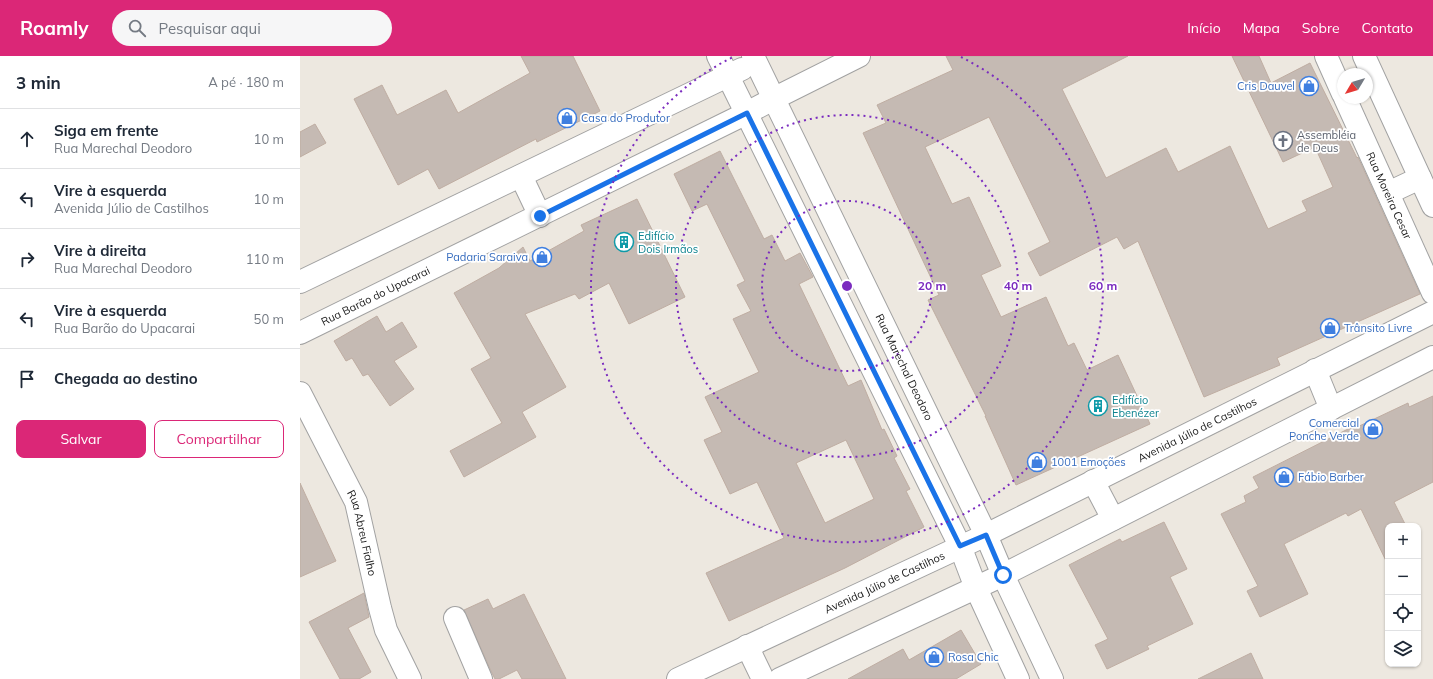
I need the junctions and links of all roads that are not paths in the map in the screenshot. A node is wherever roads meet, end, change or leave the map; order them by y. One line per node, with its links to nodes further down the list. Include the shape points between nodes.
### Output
1 (718, 56): 6 (street)
2 (859, 56): 8 (street, Rua Barão do Upacarai)
3 (1326, 56): 7 (street)
4 (1364, 56): 12 (street)
5 (759, 58): 6 (street); 8 (street, Rua Marechal Deodoro)
6 (729, 77): 10 (street); 11 (street)
7 (1337, 81)
8 (775, 98): 10 (street, Rua Barão do Upacarai); 19 (street, Rua Marechal Deodoro)
9 (1348, 104): 13 (street, Rua Moreira Cesar)
10 (747, 113): 15 (street, Rua Barão do Upacarai); 20 (street)
11 (521, 176): 15 (street); 16 (street)
12 (1420, 178): 13 (street); 14 (street)
13 (1388, 193): 17 (street, Rua Moreira Cesar)
14 (1433, 206)
15 (540, 216): 21 (street, Rua Barão do Upacarai)
16 (300, 282)
17 (1433, 293)
18 (1433, 312): 23 (street, Avenida Júlio de Castilhos)
19 (881, 317): 20 (street); 28 (street, Rua Marechal Deodoro)
20 (854, 331): 29 (street)
21 (300, 333)
22 (1433, 357): 25 (street)
23 (1315, 370): 25 (street); 26 (street, Avenida Júlio de Castilhos)
24 (300, 393): 34 (street, Rua Abreu Fialho, via 356,502 386,630)
25 (1331, 409): 27 (street)
26 (1094, 481): 27 (street); 28 (street, Avenida Júlio de Castilhos)
27 (1113, 519): 30 (street)
28 (986, 535): 29 (street, Avenida Júlio de Castilhos); 30 (street, Rua Marechal Deodoro)
29 (960, 546): 31 (street); 33 (street, Avenida Júlio de Castilhos)
30 (1003, 575): 31 (street); 40 (street, Rua Marechal Deodoro)
31 (976, 588): 38 (street); 39 (street)
32 (455, 618): 35 (street)
33 (747, 646): 36 (street, Avenida Júlio de Castilhos); 37 (street)
34 (410, 679)
35 (481, 679)
36 (678, 679)
37 (763, 679)
38 (780, 679)
39 (1018, 679)
40 (1052, 679)

